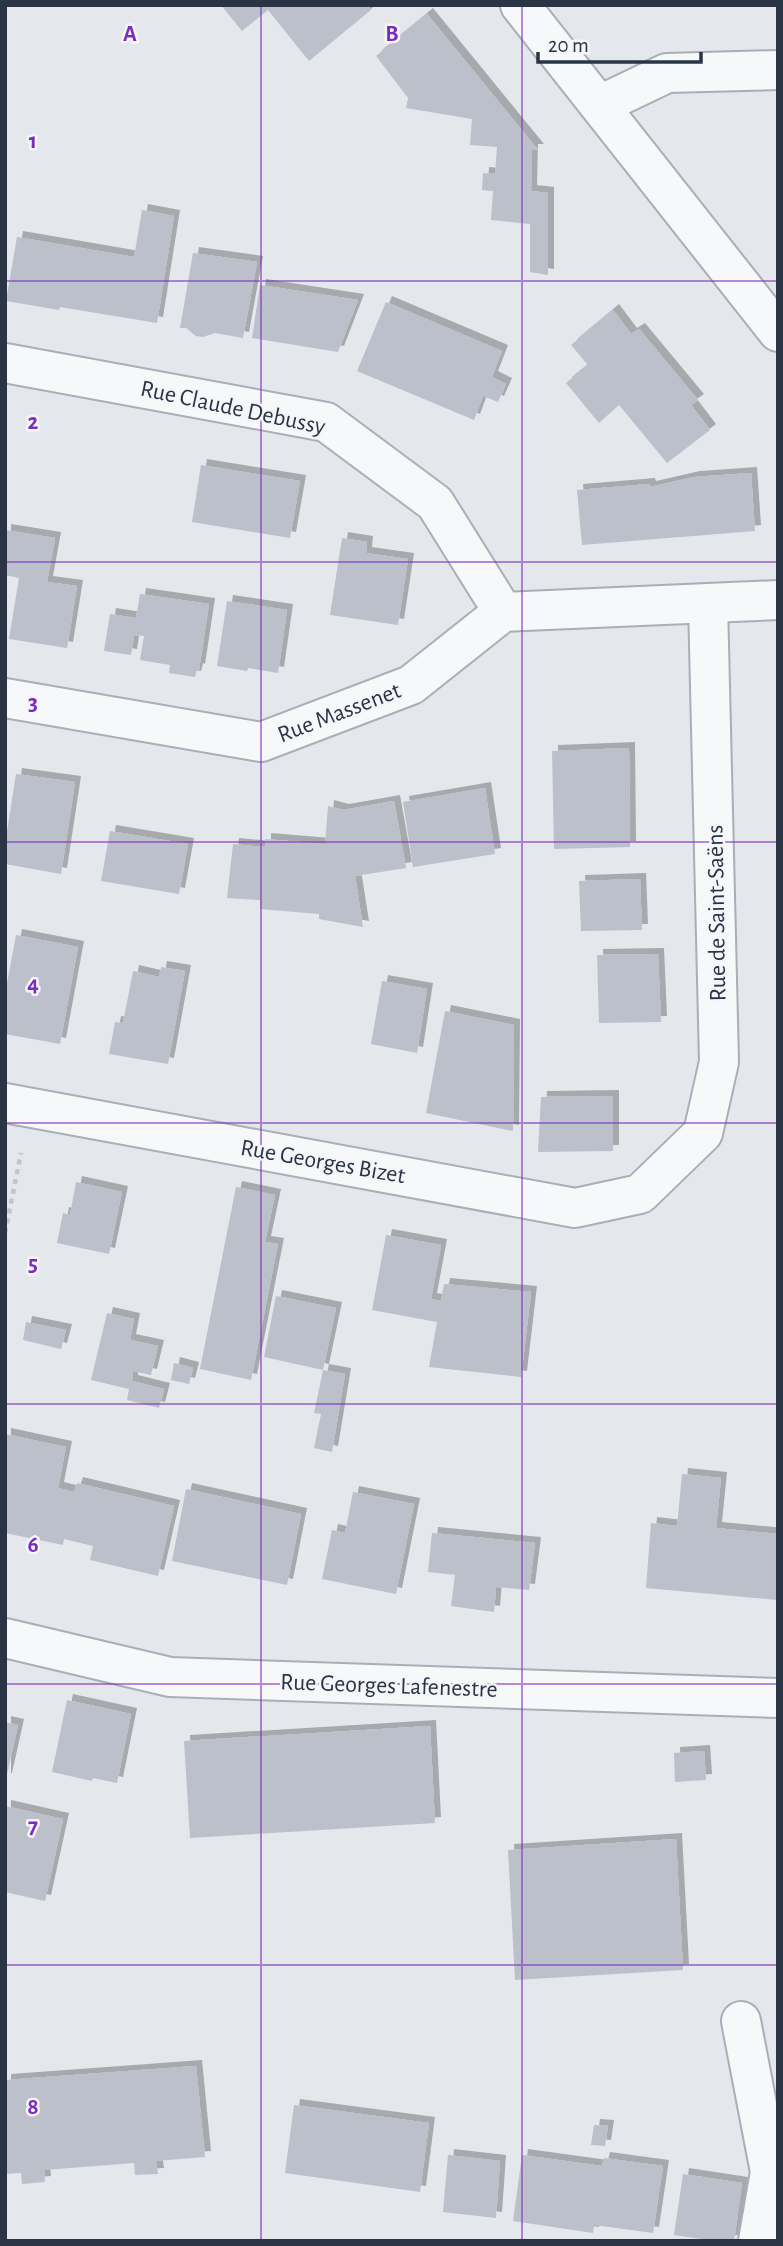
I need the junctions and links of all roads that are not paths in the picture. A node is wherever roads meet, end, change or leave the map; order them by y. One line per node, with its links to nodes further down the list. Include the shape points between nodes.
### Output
1 (520, 5): 3 (street)
2 (778, 70): 3 (street, via 667,73)
3 (600, 105): 4 (street)
4 (778, 332)
5 (5, 363): 8 (street, Rue Claude Debussy, via 326,422 435,503)
6 (778, 600): 7 (street)
7 (708, 603): 8 (street); 11 (street, Rue de Saint-Saëns, via 719,1062 703,1133)
8 (503, 612): 9 (street, Rue Massenet, via 411,685 261,741)
9 (5, 698)
10 (17, 1105): 11 (street, Rue Georges Bizet, via 575,1208)
11 (640, 1194)
12 (5, 1638): 13 (street, Rue Georges Lafenestre, via 170,1677)
13 (778, 1698)
14 (741, 2021): 15 (street, via 770,2172)
15 (758, 2241)

